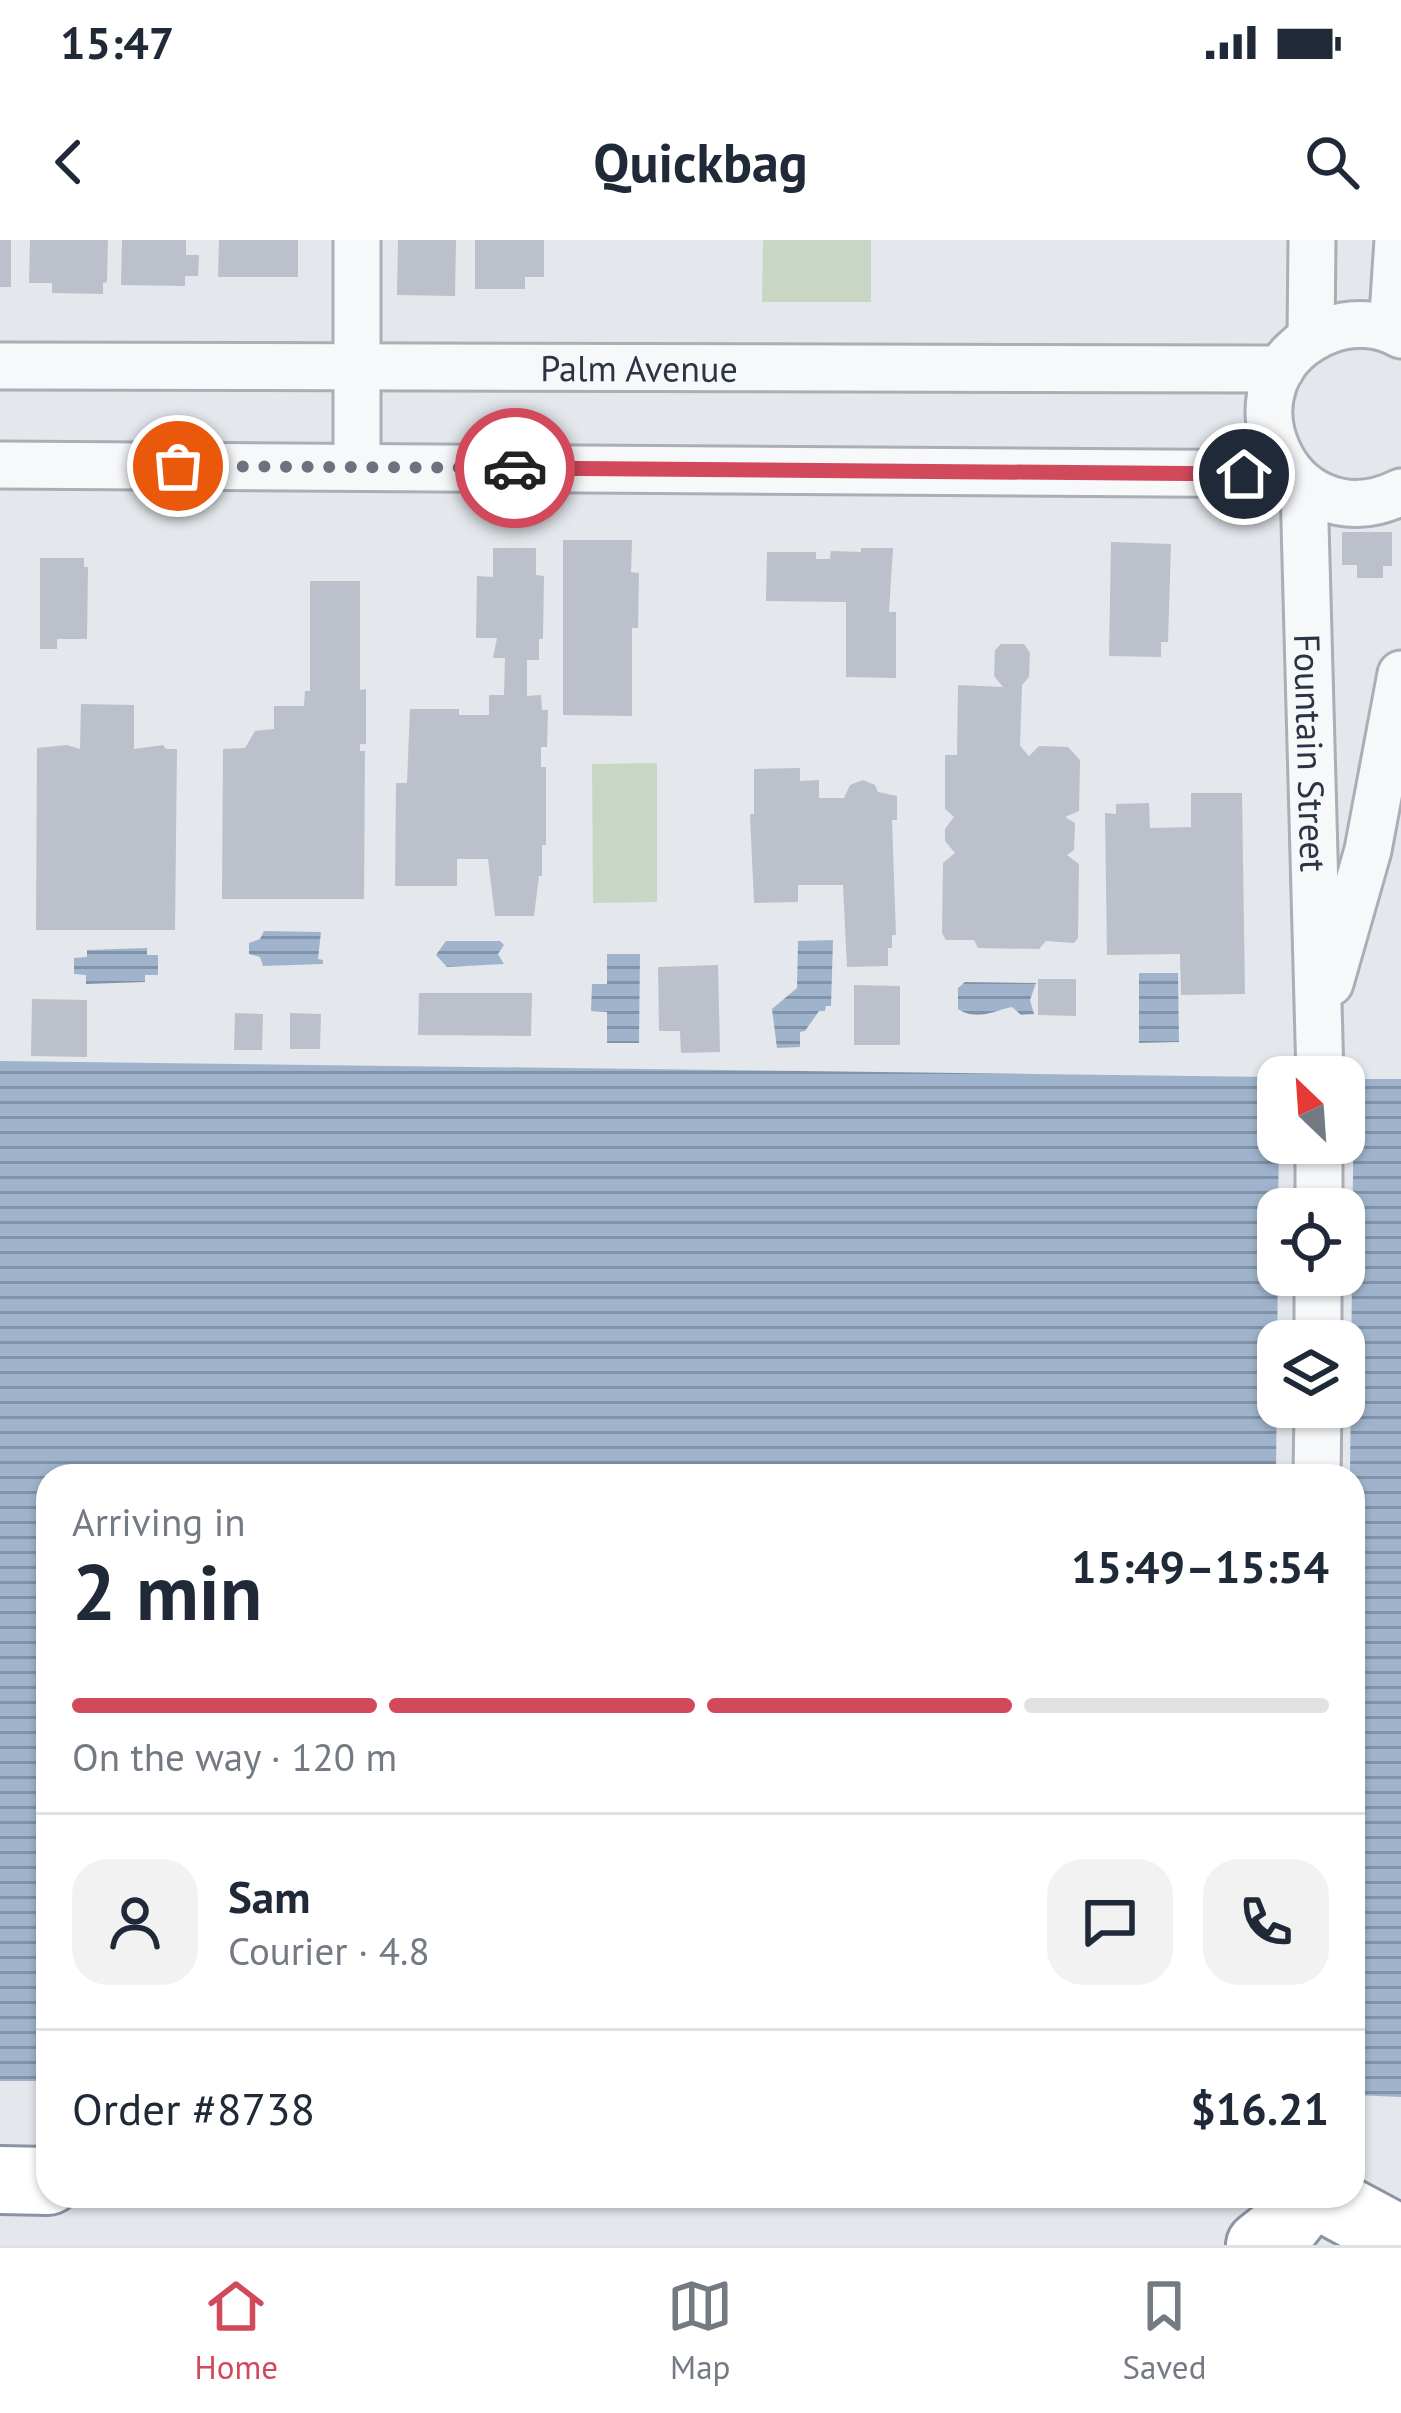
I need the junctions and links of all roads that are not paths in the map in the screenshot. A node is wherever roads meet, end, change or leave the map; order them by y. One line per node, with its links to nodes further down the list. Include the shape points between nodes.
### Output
1 (357, 240): 7 (street)
2 (1312, 240): 5 (street)
3 (1398, 240): 4 (street)
4 (1396, 333): 5 (street, Palm Avenue, via 1337,326)
5 (1296, 353): 7 (street, Palm Avenue); 10 (street, via 1271,390 1268,415 1271,438)
6 (0, 366): 7 (street, Palm Avenue)
7 (357, 367): 9 (street)
8 (0, 465): 9 (street)
9 (357, 467): 10 (street)
10 (1297, 480): 11 (street, via 1356,504); 13 (street, Fountain Street)
11 (1401, 492)
12 (1401, 674): 13 (street, Fountain Street)
13 (1320, 1052)
14 (1318, 1428): 15 (street)
15 (1317, 1464)
16 (0, 2180): 17 (highway)
17 (36, 2181)
18 (1365, 2192): 19 (highway)
19 (1401, 2193)
20 (1300, 2208): 23 (highway)
21 (1341, 2208): 22 (highway)
22 (1401, 2240)
23 (1260, 2245)

